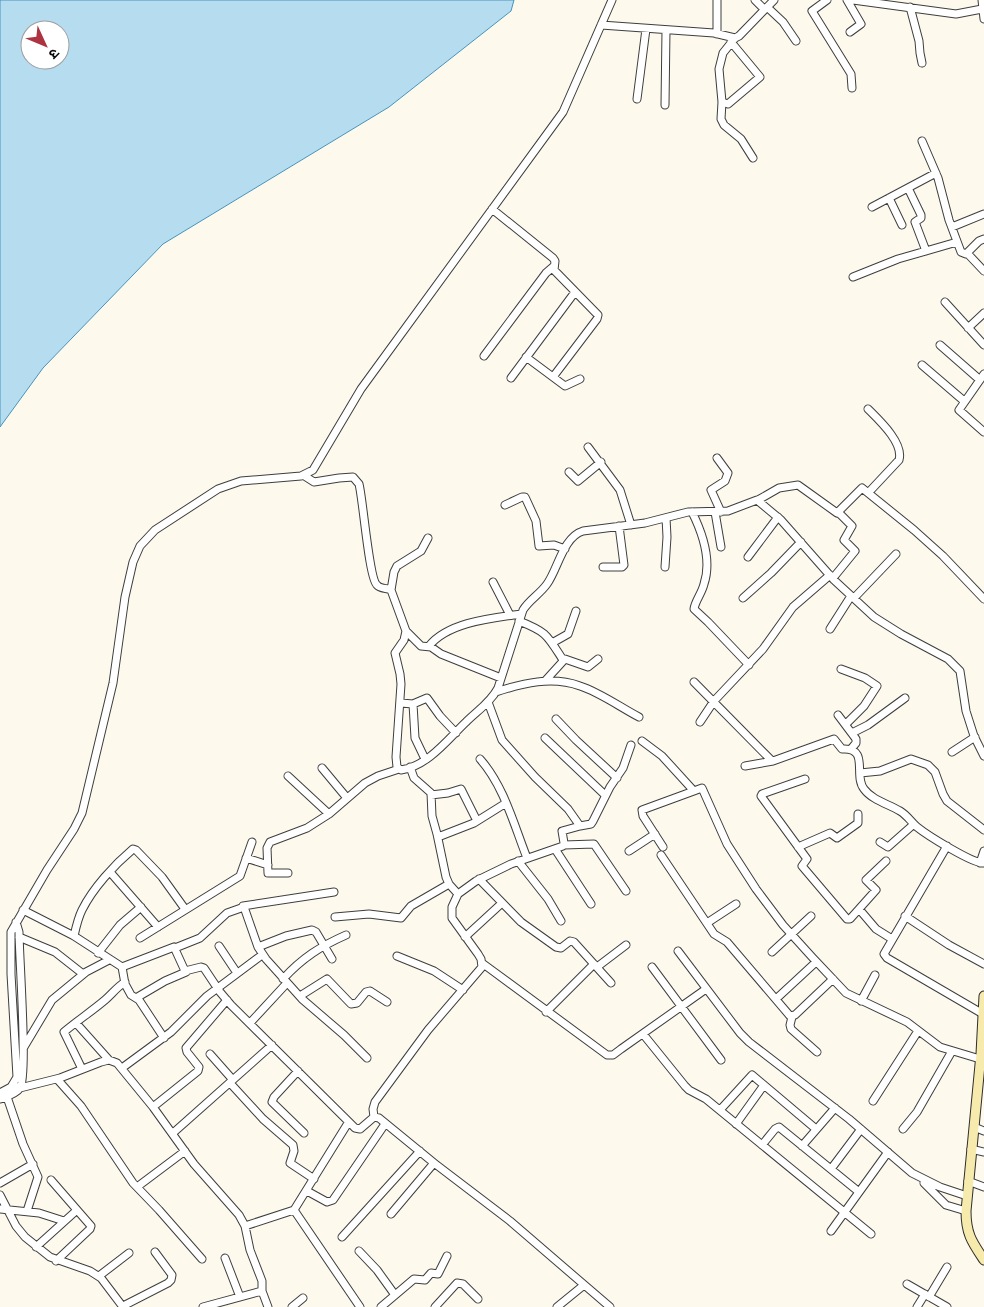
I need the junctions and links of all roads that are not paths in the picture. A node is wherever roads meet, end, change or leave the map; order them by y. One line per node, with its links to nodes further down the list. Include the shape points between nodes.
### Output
1 (612, 0): 14 (street)
2 (718, 0): 18 (street)
3 (755, 0): 11 (street)
4 (774, 0): 11 (street)
5 (827, 0): 22 (street, via 812,11 851,74)
6 (847, 0): 17 (street, via 861,24)
7 (853, 0): 9 (street)
8 (982, 0): 12 (street)
9 (885, 2): 10 (street)
10 (910, 7): 12 (street, via 956,14); 21 (street)
11 (765, 8): 19 (street); 20 (street, via 783,22)
12 (982, 9): 13 (street)
13 (984, 19)
14 (601, 25): 15 (street); 32 (street, via 563,112)
15 (646, 29): 16 (street); 23 (street)
16 (666, 30): 18 (street); 25 (street)
17 (850, 32)
18 (717, 34): 19 (street)
19 (733, 40): 24 (street, via 723,53 719,69); 24 (street, via 760,77 728,104)
20 (796, 41)
21 (922, 63)
22 (852, 88)
23 (637, 99)
24 (722, 102): 27 (street, via 722,124 741,139)
25 (665, 105)
26 (922, 141): 28 (street)
27 (753, 158)
28 (936, 173): 29 (street); 35 (street)
29 (908, 188): 30 (street); 38 (street, via 921,218 916,222)
30 (889, 198): 31 (street); 34 (street)
31 (872, 207)
32 (492, 209): 40 (street, via 552,257 555,261); 63 (street, via 361,389 315,467)
33 (984, 214): 35 (street)
34 (902, 225)
35 (952, 227): 37 (street)
36 (984, 239): 39 (street)
37 (957, 242): 38 (street); 39 (street, via 962,253)
38 (926, 251): 42 (street)
39 (967, 252): 41 (street)
40 (553, 267): 43 (street); 49 (street)
41 (984, 271)
42 (853, 277)
43 (575, 292): 50 (street); 52 (street, via 598,317)
44 (945, 302): 46 (street)
45 (984, 313): 46 (street)
46 (968, 328): 48 (street)
47 (940, 345): 53 (street)
48 (984, 345)
49 (484, 356)
50 (526, 357): 52 (street); 54 (street)
51 (922, 365): 56 (street)
52 (553, 377): 55 (street, via 566,386)
53 (982, 377): 56 (street)
54 (511, 378)
55 (580, 379)
56 (964, 401): 58 (street, via 959,411)
57 (868, 409): 64 (street, via 887,429 900,456)
58 (984, 432)
59 (588, 447): 61 (street)
60 (717, 458): 68 (street, via 728,473 725,481 710,490)
61 (600, 462): 62 (street, via 578,481); 72 (street, via 620,490)
62 (569, 472)
63 (303, 475): 84 (street, via 314,482 355,478 362,493 375,583); 176 (street, via 230,484 155,530 140,546 125,597 113,684 82,813)
64 (869, 492): 69 (street, via 861,488); 87 (street, via 928,543)
65 (758, 500): 68 (street); 69 (street, via 779,488 798,484); 71 (street)
66 (505, 505): 77 (street, via 525,497 536,521 539,546 554,545)
67 (692, 512): 68 (street); 70 (street); 97 (street, via 701,533 708,567 694,609)
68 (718, 512): 76 (street)
69 (839, 513): 82 (street, via 852,525 844,540 855,551)
70 (666, 518): 72 (street); 81 (street)
71 (778, 518): 75 (street); 79 (street)
72 (631, 525): 73 (street)
73 (619, 526): 77 (street, via 579,532); 80 (street, via 624,565)
74 (428, 538): 84 (street, via 421,551 397,566)
75 (801, 542): 82 (street); 86 (street)
76 (721, 547)
77 (566, 549): 90 (street, via 548,582 526,605)
78 (896, 554): 85 (street)
79 (748, 557)
80 (603, 567)
81 (665, 568)
82 (832, 577): 85 (street); 97 (street, via 793,607)
83 (492, 582): 89 (street)
84 (391, 590): 92 (street)
85 (852, 597): 91 (street); 115 (street, via 874,617 948,659 960,670 966,711)
86 (743, 598)
87 (984, 599)
88 (576, 611): 93 (street, via 568,634)
89 (510, 615): 90 (street); 94 (street, via 455,628)
90 (520, 617): 93 (street, via 544,632); 99 (street)
91 (830, 629)
92 (406, 631): 94 (street, via 420,645); 106 (street, via 395,654 401,677)
93 (552, 643): 95 (street)
94 (429, 646): 99 (street)
95 (563, 660): 96 (street, via 588,667); 100 (street)
96 (598, 660)
97 (749, 665): 105 (street)
98 (841, 669): 112 (street, via 877,686)
99 (501, 678): 102 (street)
100 (545, 681): 102 (street); 109 (street, via 580,686)
101 (694, 682): 105 (street)
102 (496, 692): 104 (street)
103 (905, 698): 114 (street)
104 (488, 702): 113 (street); 142 (street, via 502,740)
105 (714, 702): 111 (street); 124 (street)
106 (400, 703): 107 (street); 128 (street, via 396,757)
107 (412, 704): 113 (street, via 427,698); 122 (street, via 415,738)
108 (838, 716): 112 (street)
109 (639, 717)
110 (556, 719): 131 (street)
111 (700, 722)
112 (846, 724): 114 (street)
113 (456, 733): 122 (street)
114 (852, 733): 119 (street, via 856,743)
115 (975, 737): 120 (street); 121 (street)
116 (545, 738): 135 (street)
117 (642, 741): 133 (street, via 662,756)
118 (631, 746): 131 (street)
119 (851, 749): 124 (street, via 842,749 833,739); 129 (street, via 858,759)
120 (952, 752)
121 (984, 756)
122 (425, 759): 126 (street)
123 (480, 759): 137 (street)
124 (772, 761): 125 (street)
125 (745, 766)
126 (410, 767): 128 (street); 134 (street, via 414,778)
127 (322, 768): 136 (street)
128 (399, 769): 136 (street, via 365,783)
129 (860, 773): 141 (street, via 865,791 903,813); 143 (street, via 880,771 911,759 928,765 935,772 948,801)
130 (288, 776): 138 (street)
131 (617, 778): 135 (street)
132 (806, 779): 151 (street, via 761,795)
133 (693, 790): 144 (street, via 642,810); 184 (street, via 703,789 736,860)
134 (431, 795): 140 (street, via 461,789); 145 (street)
135 (605, 795): 142 (street, via 593,821)
136 (346, 798): 138 (street)
137 (506, 804): 140 (street); 157 (street)
138 (329, 814): 161 (street, via 299,832 270,842)
139 (858, 814): 151 (street, via 858,822 837,838 830,832)
140 (477, 821): 145 (street)
141 (914, 824): 147 (street, via 888,847); 150 (street)
142 (580, 826): 148 (street, via 562,831)
143 (984, 830)
144 (655, 834): 149 (street); 153 (street)
145 (438, 837): 165 (street)
146 (252, 842): 156 (street)
147 (880, 842)
148 (564, 845): 152 (street); 166 (street, via 594,844)
149 (663, 846)
150 (947, 846): 160 (street); 178 (street)
151 (798, 847): 175 (street, via 807,859 802,866 847,919)
152 (555, 849): 157 (street); 170 (street)
153 (629, 851)
154 (984, 851): 160 (street)
155 (661, 855): 182 (street)
156 (246, 858): 161 (street); 174 (street, via 240,876)
157 (527, 858): 158 (street)
158 (518, 861): 164 (street); 180 (street)
159 (886, 861): 175 (street, via 867,879 876,890)
160 (983, 863)
161 (268, 865): 163 (street, via 268,873)
162 (110, 872): 173 (street); 174 (street, via 131,850 136,850 162,877); 186 (street, via 87,901)
163 (288, 873)
164 (480, 880): 168 (street); 169 (street)
165 (449, 884): 168 (street); 179 (street, via 411,906 401,918 369,914)
166 (626, 891)
167 (334, 892): 172 (street)
168 (458, 894): 188 (street, via 452,907 452,918)
169 (502, 903): 188 (street); 206 (street, via 526,926 556,946 561,948 570,941 574,942)
170 (591, 904)
171 (736, 904): 182 (street)
172 (243, 906): 194 (street); 195 (street, via 227,913 200,938)
173 (141, 907): 183 (street); 198 (street, via 120,925)
174 (185, 909): 183 (street)
175 (858, 909): 190 (street, via 873,926)
176 (22, 910): 181 (street); 186 (street)
177 (811, 916): 184 (street)
178 (905, 916): 190 (street); 204 (street)
179 (335, 917)
180 (561, 921)
181 (16, 922): 187 (street); 252 (street, via 10,932 10,940)
182 (707, 924): 223 (street, via 716,936 727,942)
183 (158, 927): 189 (street)
184 (791, 933): 197 (street); 203 (street)
185 (346, 935): 191 (street)
186 (74, 936): 198 (street)
187 (19, 937): 210 (street, via 55,952); 238 (street)
188 (465, 937): 205 (street)
189 (140, 938)
190 (892, 939): 229 (street, via 884,954 887,958)
191 (324, 945): 194 (street, via 312,930); 201 (street); 214 (street, via 300,962)
192 (626, 945): 206 (street)
193 (219, 946): 211 (street)
194 (258, 947): 199 (street)
195 (175, 948): 207 (street); 209 (street)
196 (678, 951): 218 (street)
197 (772, 952)
198 (98, 953): 202 (street)
199 (262, 955): 211 (street); 214 (street)
200 (397, 956): 219 (street, via 434,970)
201 (332, 959)
202 (109, 960): 207 (street); 210 (street)
203 (816, 962): 213 (street); 223 (street)
204 (982, 963)
205 (482, 964): 219 (street); 228 (street)
206 (595, 966): 216 (street); 228 (street)
207 (122, 967): 215 (street)
208 (652, 967): 227 (street)
209 (186, 972): 217 (street, via 202,967); 222 (street)
210 (83, 974): 238 (street, via 48,1004)
211 (237, 974): 217 (street)
212 (875, 974): 225 (street)
213 (832, 979): 225 (street, via 846,993); 230 (street)
214 (285, 981): 220 (street); 232 (street)
215 (124, 982): 222 (street); 231 (street)
216 (611, 982)
217 (217, 988): 224 (street); 236 (street)
218 (706, 989): 227 (street); 257 (street, via 745,1038)
219 (463, 990): 259 (street, via 428,1030 375,1102)
220 (300, 996): 226 (street, via 327,978 351,1004 357,1003 370,991); 242 (street)
221 (984, 996): 229 (street)
222 (136, 998): 236 (street)
223 (776, 999): 230 (street)
224 (227, 1000): 232 (street); 256 (street, via 186,1048 198,1071)
225 (861, 1001): 233 (street, via 903,1020)
226 (387, 1002)
227 (681, 1007): 234 (street); 245 (street)
228 (546, 1012): 234 (street, via 607,1056)
229 (982, 1012): 235 (street)
230 (792, 1017): 240 (street, via 791,1029)
231 (76, 1023): 244 (street); 247 (street, via 64,1032)
232 (250, 1023): 237 (street)
233 (918, 1032): 239 (street); 255 (street)
234 (643, 1034): 258 (street, via 685,1086)
235 (983, 1034): 243 (street)
236 (164, 1038): 246 (street)
237 (272, 1045): 248 (street); 250 (street)
238 (23, 1048): 252 (street, via 22,1084)
239 (952, 1051): 243 (street); 266 (street)
240 (817, 1052)
241 (210, 1054): 250 (street)
242 (367, 1058)
243 (977, 1058): 253 (street)
244 (109, 1060): 246 (street); 247 (street)
245 (721, 1060)
246 (122, 1068): 256 (street)
247 (82, 1069): 249 (street)
248 (298, 1071): 260 (street); 269 (street, via 272,1102)
249 (57, 1079): 252 (street); 285 (street, via 81,1106)
250 (232, 1082): 268 (street); 280 (street, via 263,1119 294,1147 292,1165)
251 (764, 1085): 258 (street, via 750,1075); 262 (street); 264 (street)
252 (17, 1086): 254 (street)
253 (981, 1088): 263 (street)
254 (2, 1096): 278 (street)
255 (873, 1101)
256 (153, 1107): 268 (street)
257 (835, 1108): 264 (street); 265 (street)
258 (720, 1110): 262 (street)
259 (374, 1117): 260 (street, via 360,1129); 261 (street)
260 (348, 1123): 280 (street)
261 (386, 1124): 274 (street); 287 (street, via 335,1199 327,1202)
262 (736, 1124): 270 (street)
263 (974, 1127): 267 (street); 272 (street)
264 (816, 1129): 271 (street)
265 (861, 1129): 275 (street); 279 (street)
266 (904, 1129)
267 (984, 1131)
268 (173, 1133): 273 (street)
269 (304, 1133)
270 (762, 1145): 271 (street, via 779,1127); 297 (street)
271 (802, 1146): 279 (street)
272 (972, 1149): 276 (street); 283 (street)
273 (185, 1151): 285 (street); 300 (street, via 237,1211)
274 (420, 1151): 277 (street); 303 (street)
275 (888, 1152): 281 (street); 288 (street)
276 (984, 1152)
277 (434, 1163): 298 (street); 316 (street, via 510,1221)
278 (33, 1164): 284 (street); 296 (street, via 38,1180)
279 (831, 1169): 288 (street)
280 (314, 1179): 287 (street)
281 (921, 1179): 290 (street); 295 (street, via 946,1205)
282 (51, 1180): 293 (street)
283 (968, 1181): 286 (street); 290 (street)
284 (0, 1183)
285 (137, 1187): 311 (street)
286 (984, 1188)
287 (307, 1191): 294 (street)
288 (859, 1192): 297 (street)
289 (0, 1194): 291 (street)
290 (963, 1195): 295 (street)
291 (8, 1209): 292 (street); 296 (street); 304 (street, via 18,1230)
292 (0, 1210)
293 (77, 1210): 299 (street); 310 (street, via 91,1228)
294 (294, 1210): 300 (street); 327 (street)
295 (963, 1210): 312 (street, via 970,1238)
296 (27, 1211): 299 (street)
297 (845, 1212): 301 (street); 302 (street)
298 (391, 1214)
299 (64, 1221): 304 (street)
300 (245, 1226): 317 (street)
301 (831, 1231)
302 (871, 1234)
303 (342, 1237)
304 (36, 1247): 310 (street)
305 (360, 1251): 318 (street)
306 (155, 1252): 323 (street, via 172,1275 171,1280)
307 (129, 1253): 314 (street)
308 (447, 1256): 318 (street, via 438,1274 431,1274 425,1280 414,1279)
309 (225, 1258): 320 (street)
310 (56, 1260): 314 (street)
311 (202, 1260)
312 (984, 1260)
313 (947, 1267): 319 (street)
314 (99, 1276): 323 (street)
315 (907, 1284): 319 (street)
316 (584, 1285): 330 (street); 331 (street)
317 (262, 1291): 320 (street); 325 (street)
318 (395, 1295): 328 (street)
319 (927, 1296): 332 (street); 333 (street)
320 (240, 1297): 324 (street)
321 (303, 1298): 326 (street)
322 (478, 1299): 329 (street, via 458,1283)
323 (123, 1306)
324 (203, 1307)
325 (268, 1307)
326 (292, 1307)
327 (360, 1307)
328 (381, 1307)
329 (435, 1307)
330 (557, 1307)
331 (610, 1307)
332 (917, 1307)
333 (947, 1307)

